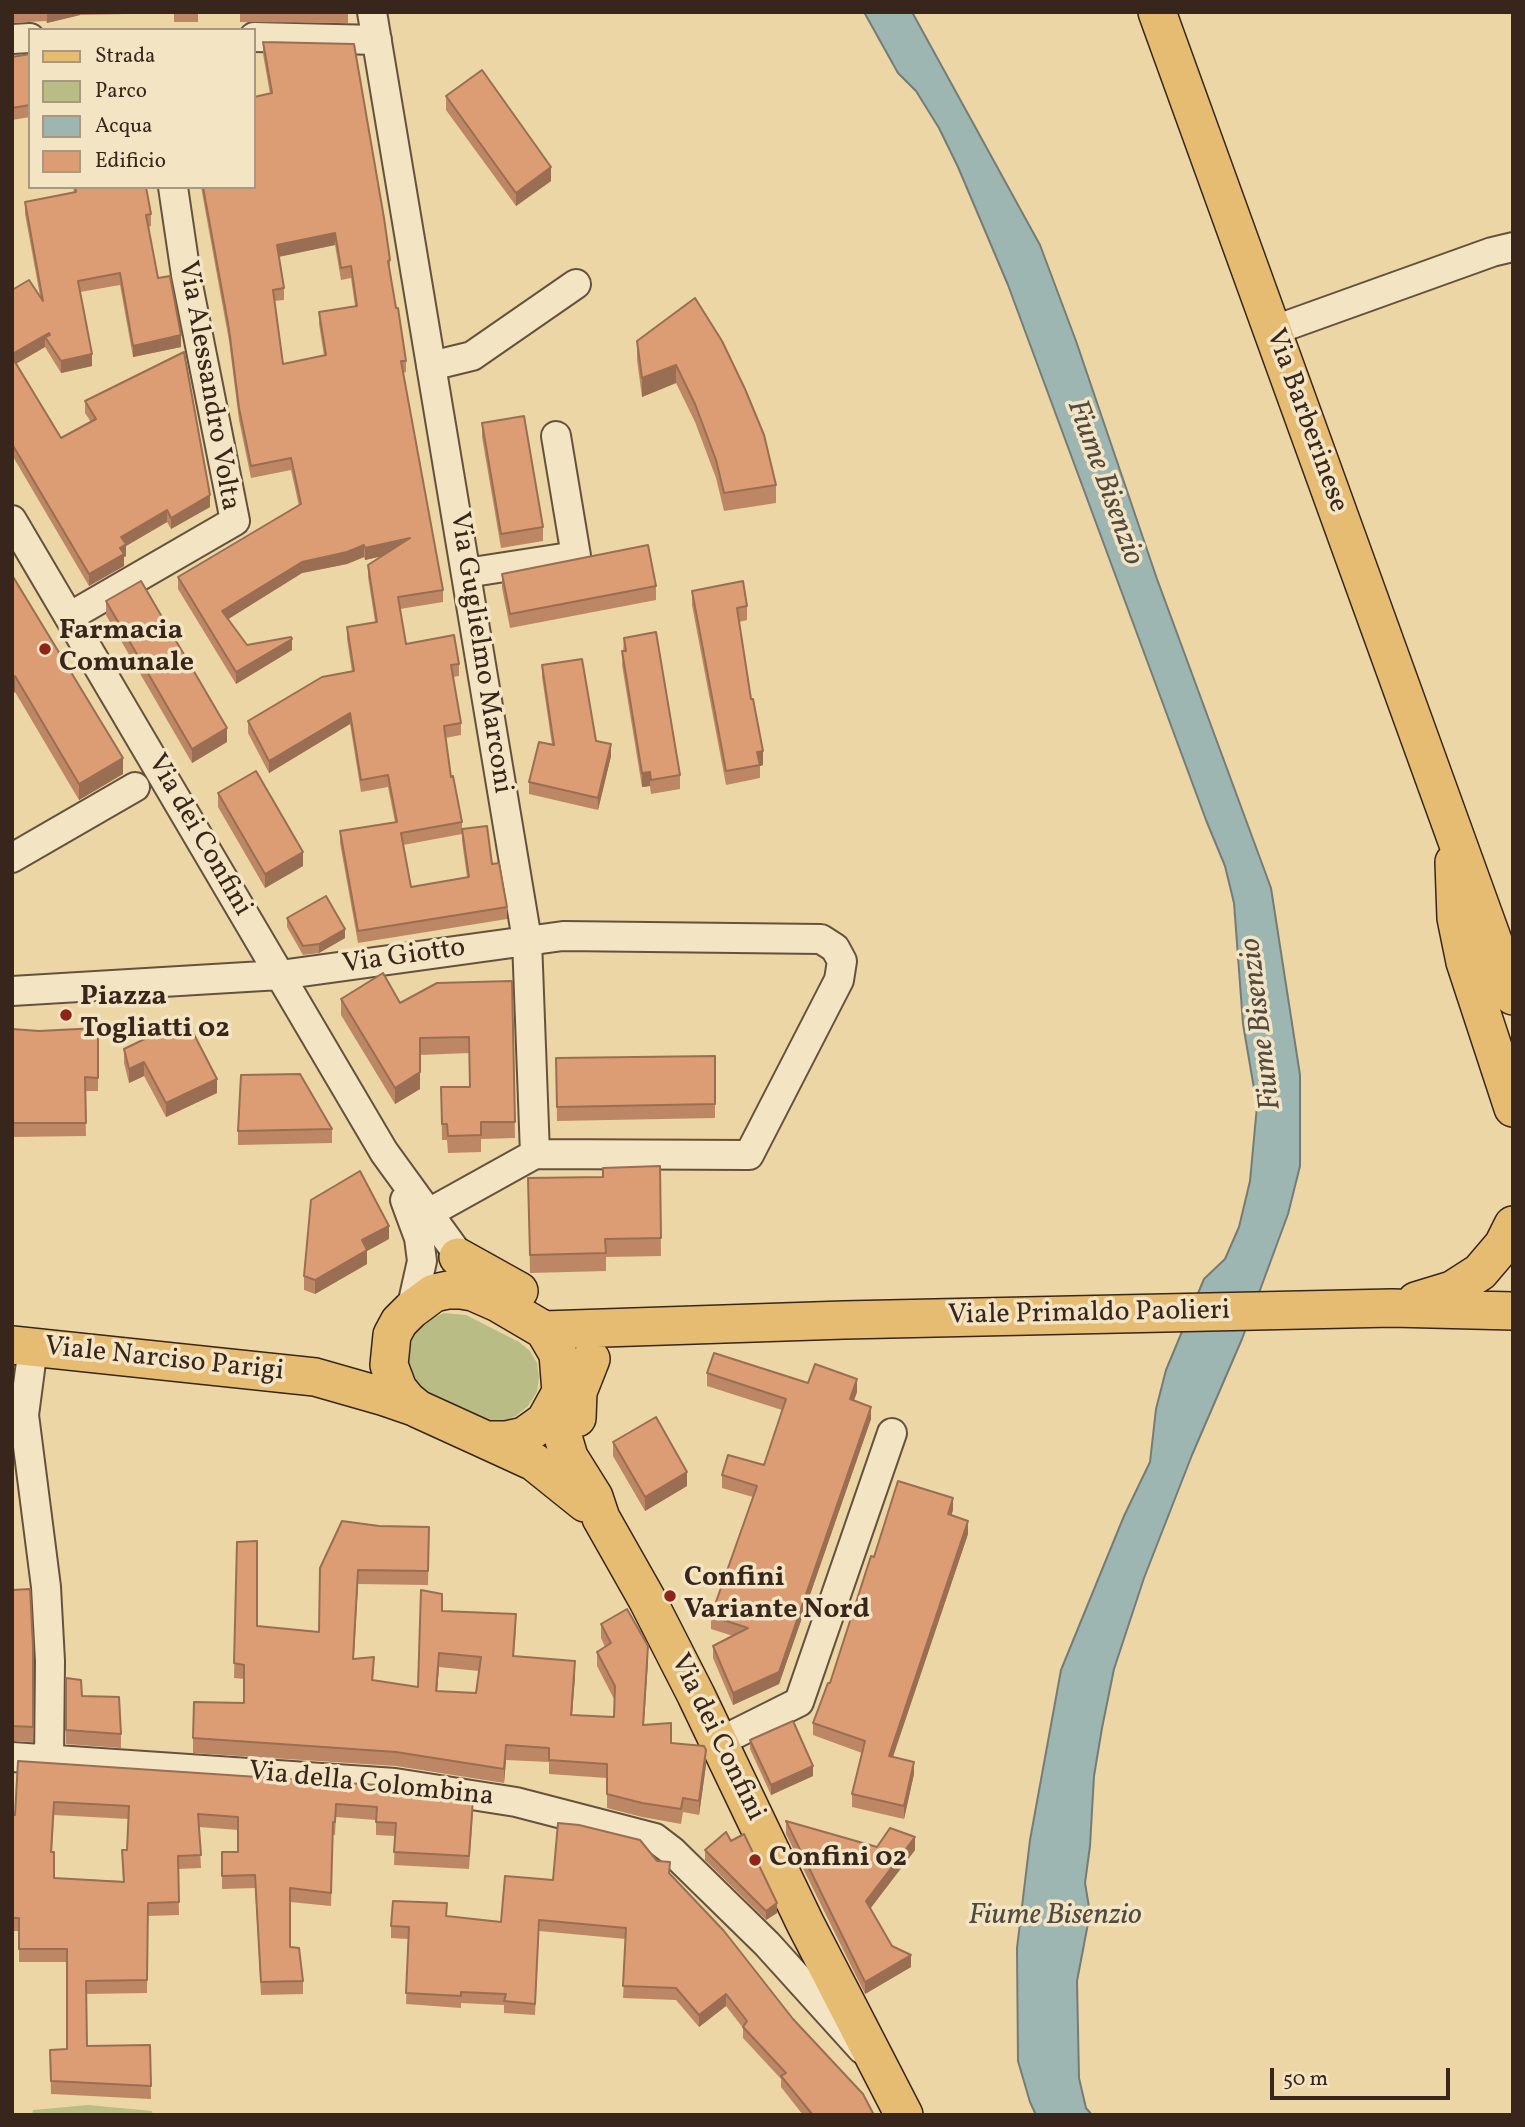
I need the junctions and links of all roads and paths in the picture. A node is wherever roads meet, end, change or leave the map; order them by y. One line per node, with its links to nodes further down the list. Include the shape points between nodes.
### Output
1 (372, 12): 4 (street, Via Guglielmo Marconi)
2 (1157, 12): 8 (main road, Via Barberinese)
3 (256, 37): 4 (street)
4 (377, 40): 9 (street, Via Guglielmo Marconi)
5 (173, 189): 13 (street, Via Alessandro Volta, via 235,521)
6 (1513, 247): 8 (street)
7 (576, 284): 9 (street, via 472,356)
8 (1272, 331): 15 (main road, Via Barberinese)
9 (431, 366): 12 (street, Via Guglielmo Marconi)
10 (556, 436): 12 (street, via 576,556)
11 (12, 520): 13 (street, Via dei Confini)
12 (466, 573): 18 (street, Via Guglielmo Marconi)
13 (69, 617): 19 (street, Via dei Confini)
14 (135, 787): 16 (street)
15 (1453, 830): 17 (main road, via 1501,901); 21 (main road); 22 (main road, via 1458,934)
16 (12, 858)
17 (1513, 931)
18 (527, 940): 19 (street, Via Giotto); 24 (street, Via Guglielmo Marconi); 24 (street, Via Giotto, via 563,936 821,939 835,948 842,961 839,980 749,1155)
19 (280, 975): 20 (street, Via Giotto); 23 (street, Via dei Confini)
20 (15, 989)
21 (1513, 996)
22 (1513, 1108)
23 (384, 1152): 25 (street, Via dei Confini); 31 (street, Via dei Confini, via 419,1238 422,1261)
24 (535, 1154): 25 (street)
25 (427, 1214): 27 (street, Via dei Confini)
26 (1513, 1225): 29 (main road, via 1495,1256 1467,1282 1452,1290)
27 (458, 1257): 28 (street, Via dei Confini); 32 (main road, via 558,1309)
28 (498, 1303): 31 (main road, Via dei Confini, via 473,1292 448,1290 424,1299); 33 (main road, Via dei Confini)
29 (1377, 1308): 30 (main road, Viale Primaldo Paolieri); 32 (main road, Viale Primaldo Paolieri)
30 (1513, 1311)
31 (402, 1322): 36 (main road, Viale Narciso Parigi, via 365,1363); 38 (main road, Via dei Confini, via 389,1353 392,1377)
32 (665, 1326): 33 (main road, Viale Primaldo Paolieri); 35 (main road, Viale Primaldo Paolieri, via 620,1340)
33 (544, 1330): 37 (main road, Via dei Confini, via 558,1354)
34 (23, 1346): 36 (main road, Viale Narciso Parigi); 44 (street, via 24,1415 46,1587)
35 (591, 1359): 37 (main road, Viale Primaldo Paolieri); 41 (main road, via 578,1392 577,1421)
36 (315, 1377): 38 (main road, Viale Narciso Parigi)
37 (558, 1399): 40 (main road, Via dei Confini, via 545,1421 524,1436); 41 (main road, Via dei Confini, via 569,1457)
38 (418, 1409): 40 (main road, Via dei Confini)
39 (892, 1433): 42 (street, via 799,1702)
40 (486, 1440): 41 (main road, Via dei Confini, via 541,1466)
41 (597, 1508): 42 (main road, Via dei Confini)
42 (719, 1742): 45 (main road, Via dei Confini)
43 (12, 1757): 44 (street, Via della Colombina)
44 (49, 1760): 46 (street, Via della Colombina, via 396,1783 516,1802 655,1838)
45 (804, 1923): 46 (street); 47 (main road, Via dei Confini)
46 (767, 1944): 47 (street, Via della Colombina)
47 (881, 2068): 48 (main road, Via dei Confini)
48 (904, 2115)

